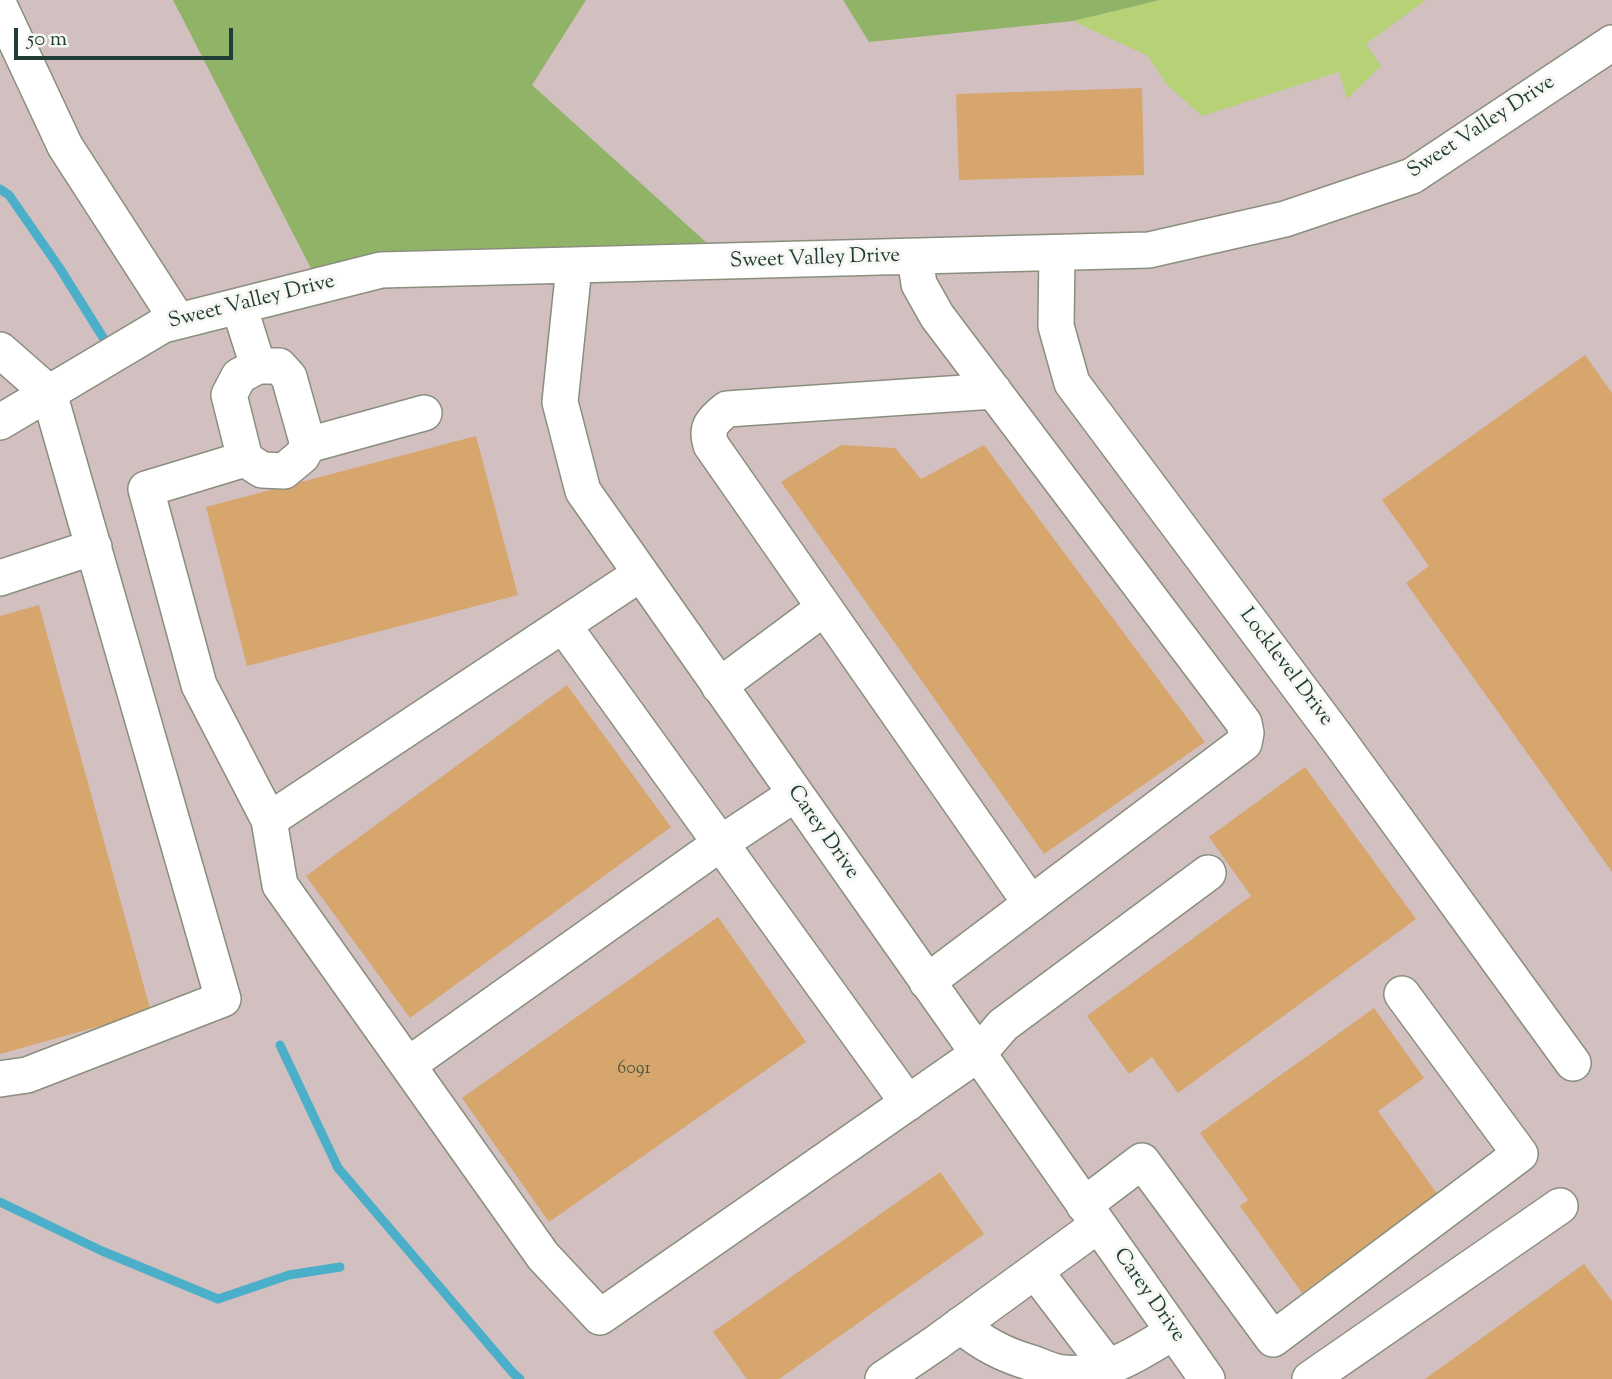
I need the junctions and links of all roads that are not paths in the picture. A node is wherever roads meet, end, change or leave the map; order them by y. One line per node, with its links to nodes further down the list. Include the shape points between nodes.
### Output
1 (1, 7): 7 (street, via 65,146)
2 (1609, 52): 3 (street, Sweet Valley Drive, via 1412,176 1285,219 1149,250)
3 (1057, 253): 4 (street, Sweet Valley Drive); 30 (street, Locklevel Drive, via 1056,326 1072,383)
4 (915, 257): 5 (street, Sweet Valley Drive); 10 (street, via 919,284 937,316)
5 (574, 267): 6 (street, Sweet Valley Drive, via 381,270); 17 (street, Carey Drive, via 560,402 583,491)
6 (239, 306): 7 (street, Sweet Valley Drive); 9 (street)
7 (178, 321): 11 (street, Sweet Valley Drive, via 163,325)
8 (0, 350): 11 (street)
9 (258, 366): 14 (street, via 279,366 289,377); 15 (street, via 239,376 229,395)
10 (994, 391): 19 (street, via 727,409 715,418 708,435 711,444); 26 (street, via 1244,723 1246,733 1244,743)
11 (49, 393): 13 (street, Sweet Valley Drive); 16 (street)
12 (424, 413): 14 (street)
13 (0, 422)
14 (308, 445): 15 (street, via 284,471 262,470)
15 (245, 459): 23 (street, via 146,489 199,685)
16 (94, 547): 18 (street); 32 (street, via 223,999 26,1075)
17 (640, 574): 20 (street); 21 (street, Carey Drive)
18 (0, 578)
19 (824, 608): 21 (street); 26 (street)
20 (563, 625): 23 (street); 24 (street)
21 (719, 686): 22 (street, Carey Drive)
22 (795, 794): 24 (street); 27 (street, Carey Drive)
23 (269, 820): 31 (street, via 280,885)
24 (721, 844): 31 (street); 33 (street)
25 (1208, 873): 29 (street, via 1003,1025)
26 (1031, 904): 27 (street)
27 (927, 982): 29 (street, Carey Drive)
28 (1402, 994): 35 (street, via 1520,1154 1273,1339 1142,1161)
29 (978, 1054): 33 (street); 35 (street, Carey Drive)
30 (1573, 1063)
31 (408, 1065): 33 (street, via 543,1256 600,1317)
32 (0, 1079)
33 (908, 1103)
34 (1560, 1206): 42 (street)
35 (1091, 1215): 36 (street); 38 (street, Carey Drive)
36 (1035, 1271): 37 (street); 39 (street)
37 (960, 1325): 39 (street, via 983,1344 1062,1373); 41 (street)
38 (1173, 1332): 39 (street); 40 (street, Carey Drive)
39 (1108, 1367)
40 (1200, 1370)
41 (883, 1379)
42 (1310, 1379)

